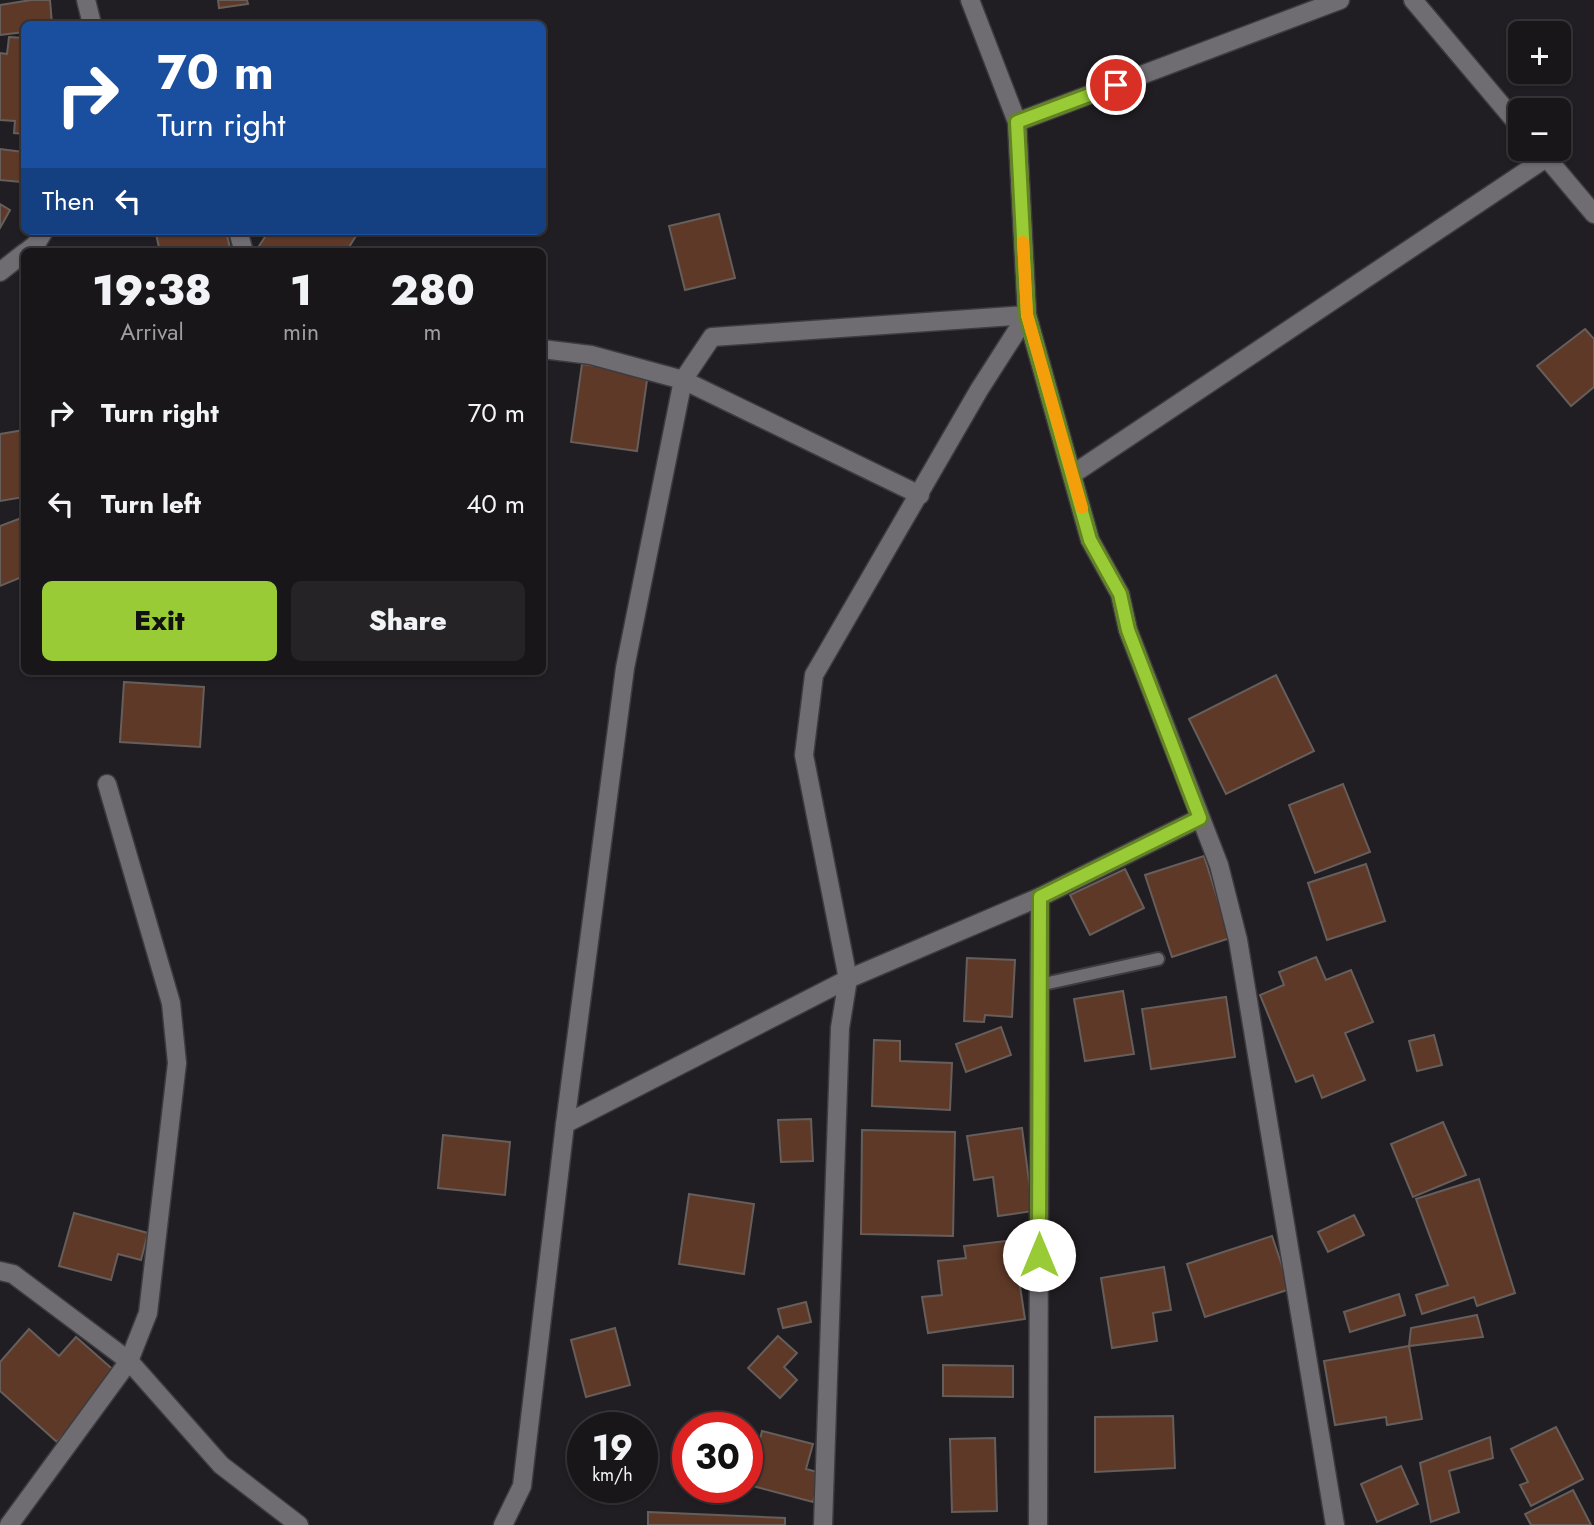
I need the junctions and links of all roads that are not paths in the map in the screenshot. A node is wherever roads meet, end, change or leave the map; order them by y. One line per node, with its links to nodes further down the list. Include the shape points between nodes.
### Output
1 (86, 0): 5 (street)
2 (970, 0): 7 (street)
3 (1340, 0): 7 (street)
4 (1413, 0): 6 (street)
5 (91, 21)
6 (1508, 113)
7 (1017, 122): 13 (street)
8 (1530, 161): 16 (street)
9 (1549, 161): 10 (street)
10 (1594, 214)
11 (21, 256): 12 (street)
12 (0, 272)
13 (1027, 315): 15 (street, via 712,337); 16 (street); 17 (street)
14 (546, 349): 15 (street, via 591,355)
15 (682, 380): 17 (street); 24 (street, via 625,668)
16 (1073, 474): 19 (street, via 1090,540 1120,594 1128,630)
17 (920, 495): 22 (street, via 814,675 804,755)
18 (107, 784): 26 (street, via 170,1003 177,1063 148,1313)
19 (1200, 818): 20 (street); 32 (street, via 1219,865 1238,940)
20 (1040, 897): 22 (street); 23 (street)
21 (1158, 959): 23 (lane)
22 (848, 979): 24 (street); 30 (street, via 840,1028)
23 (1039, 985): 31 (street)
24 (565, 1125): 29 (street, via 522,1486)
25 (0, 1271): 26 (street, via 13,1273)
26 (130, 1362): 27 (street); 28 (street, via 221,1465)
27 (9, 1525)
28 (299, 1525)
29 (503, 1525)
30 (823, 1525)
31 (1038, 1525)
32 (1335, 1525)

